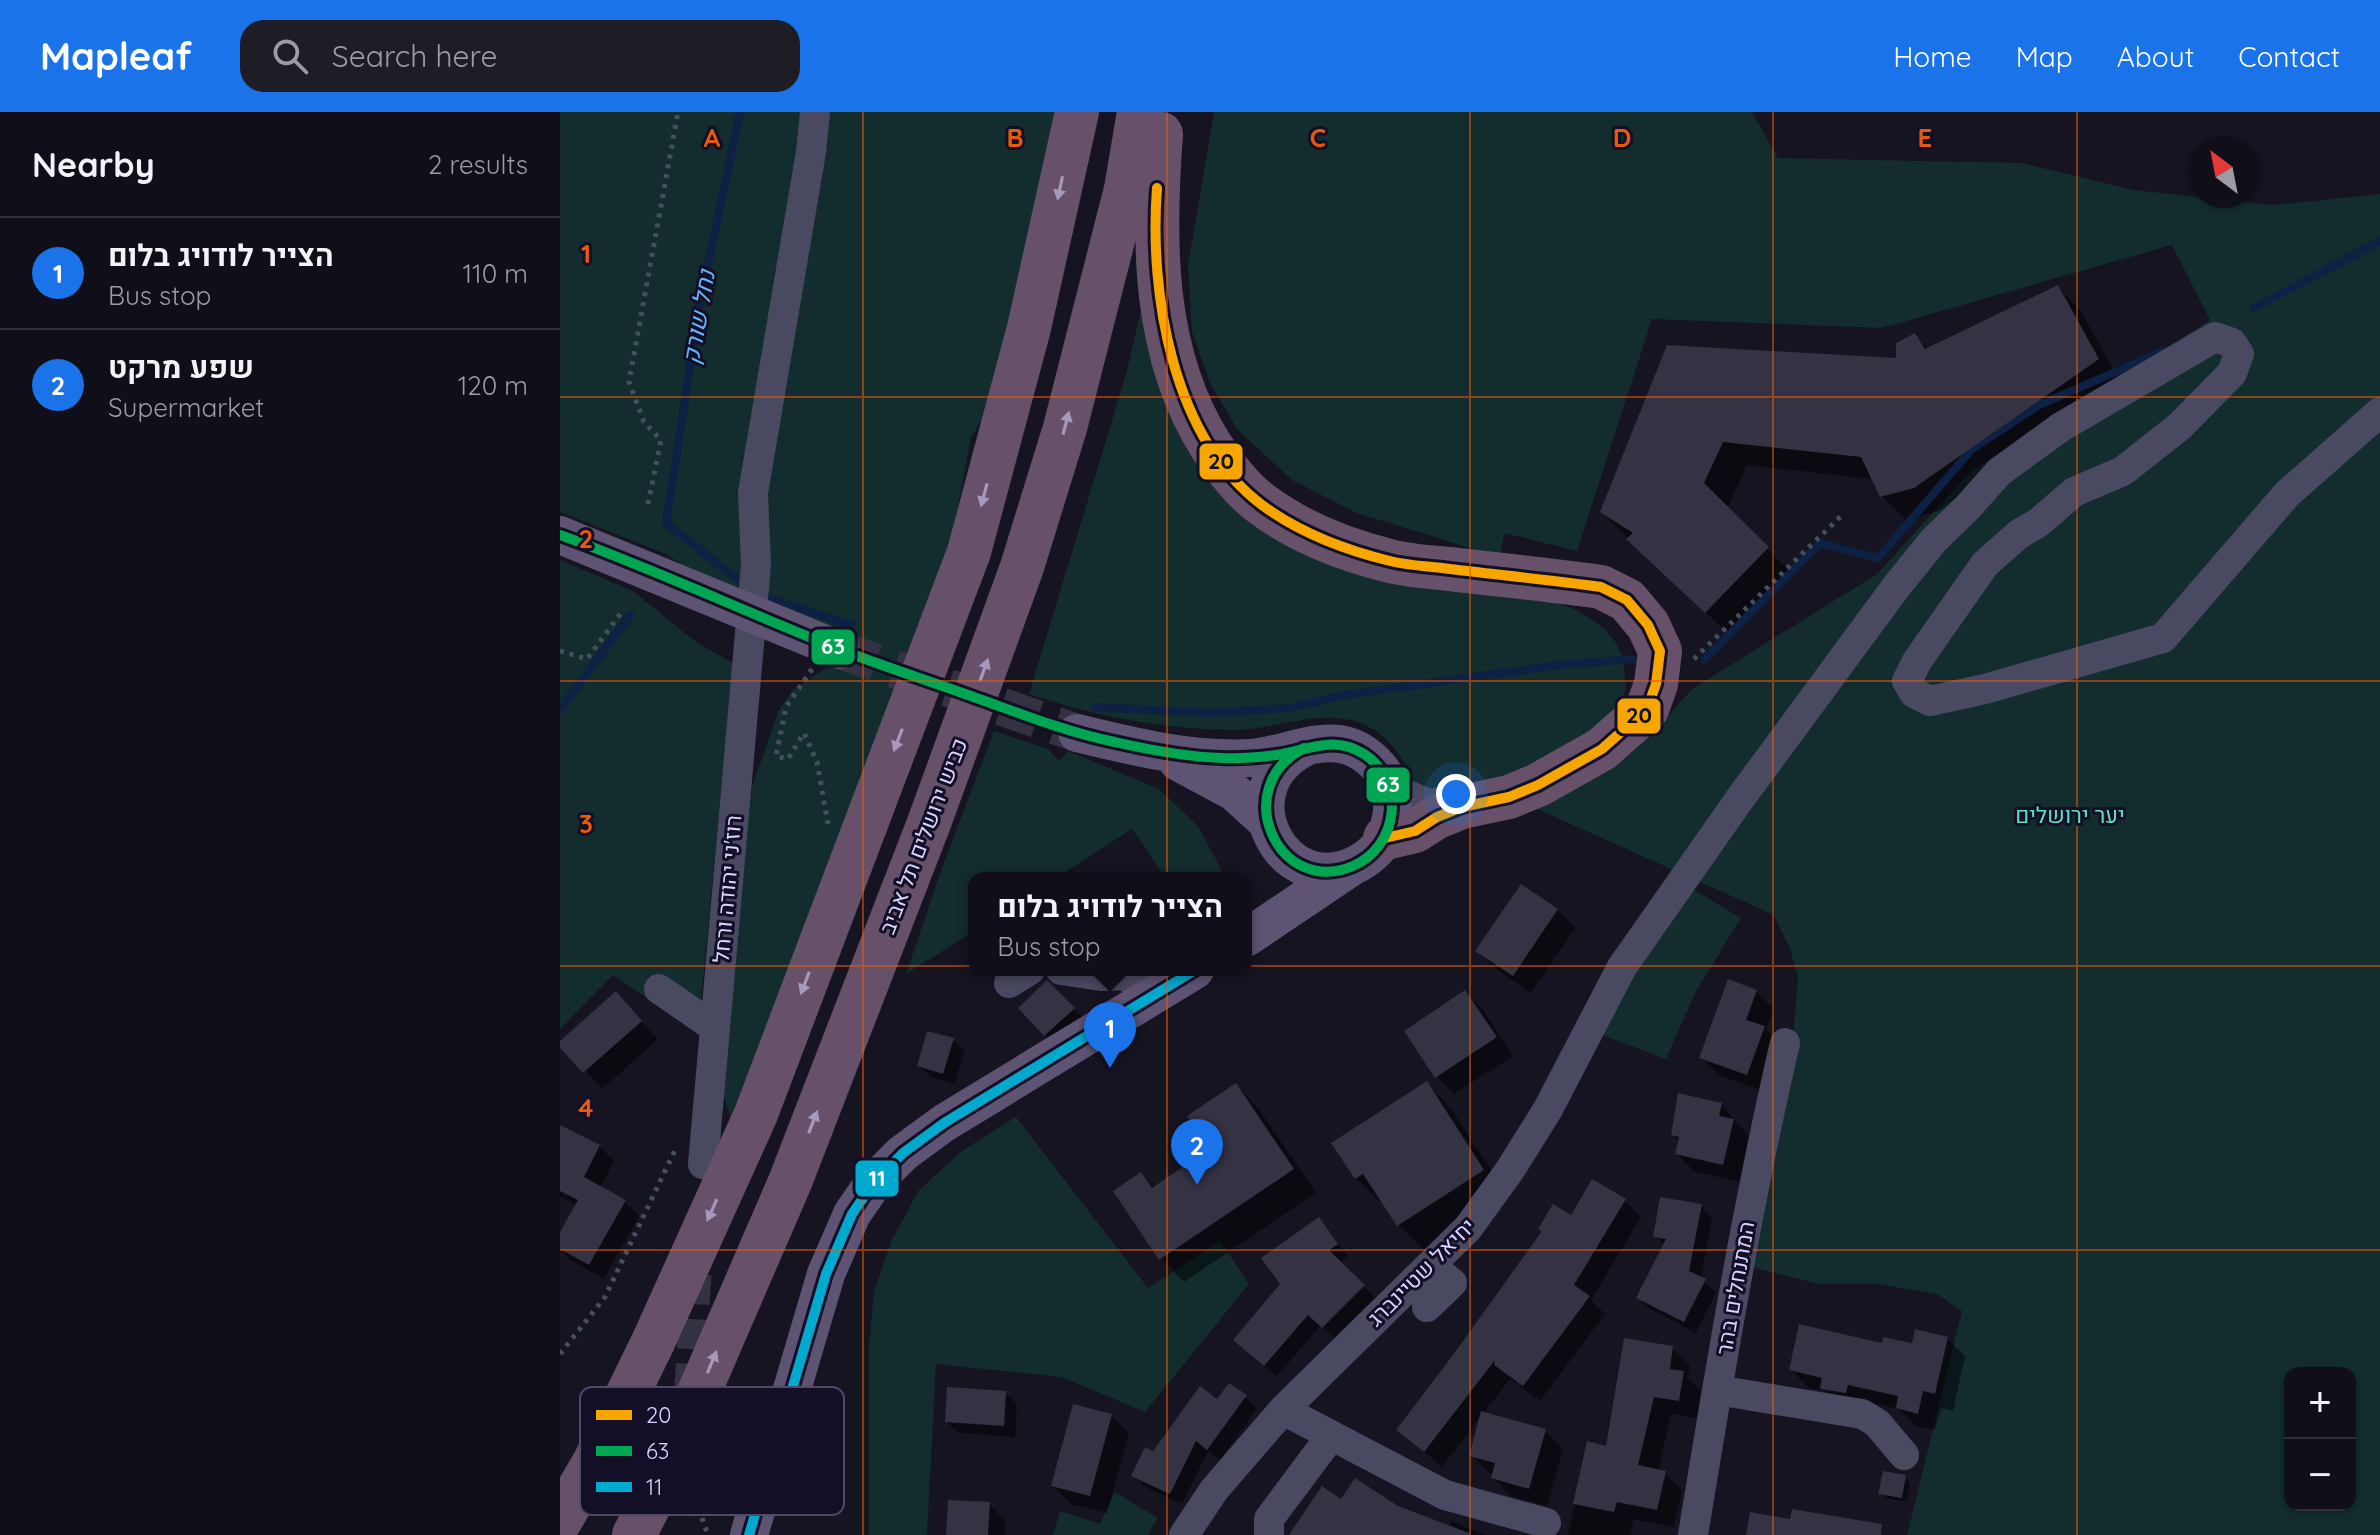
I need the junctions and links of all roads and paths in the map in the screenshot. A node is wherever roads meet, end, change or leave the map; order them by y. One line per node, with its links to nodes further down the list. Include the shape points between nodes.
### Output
1 (678, 112): 7 (path, via 629,382 644,422 661,440)
2 (815, 112): 12 (street, רוז'ני יהודה ורחל, via 753,493)
3 (1077, 112): 36 (highway, one-way to 36, via 1029,328 969,552 756,1114)
4 (1139, 112): 37 (highway, כביש ירושלים תל אביב, one-way to 4, via 790,1182 1022,567 1065,428 1126,189)
5 (1162, 112): 10 (highway, via 1156,206 1163,313 1182,392 1228,472 1261,504 1343,548 1393,562 1601,587)
6 (2380, 412): 33 (street, יחיאל שטיינברג, via 2287,494 2163,638 1930,701 1914,693 1907,681 1985,564 2074,492 2123,471 2180,426 2232,373 2239,354 2232,343 2215,337 2061,427 1999,472 1934,540 1748,787 1622,967 1510,1170 1468,1228)
7 (648, 504)
8 (1842, 515): 15 (path)
9 (560, 535): 12 (main road)
10 (1627, 600): 15 (highway, via 1648,625 1660,651); 19 (street, via 1624,612 1637,633 1645,666 1638,701 1611,732 1530,779 1489,795 1429,804)
11 (621, 613): 14 (path, via 587,659)
12 (752, 613): 13 (main road); 29 (street, רוז'ני יהודה ורחל)
13 (835, 648): 20 (path, via 786,707 776,756 788,759 804,733 817,762)
14 (560, 651)
15 (1650, 702): 22 (highway, via 1602,749 1564,771 1509,797 1437,817)
16 (1077, 733): 18 (main road)
17 (1304, 748): 18 (main road, via 1238,758); 19 (main road, via 1333,744 1360,751 1375,763); 21 (main road, via 1280,766 1270,783 1265,802)
18 (1146, 749): 21 (main road, via 1223,784)
19 (1390, 788): 22 (main road, via 1392,817)
20 (828, 825)
21 (1268, 827): 22 (main road, via 1287,856 1324,871); 23 (main road, via 1277,864 1274,887)
22 (1369, 852): 24 (main road)
23 (1252, 924)
24 (1252, 934)
25 (1129, 976): 28 (street)
26 (1185, 976): 28 (main road)
27 (659, 989): 29 (street)
28 (1146, 999): 38 (main road, via 944,1123 903,1153 868,1190 847,1223 826,1274)
29 (714, 1027): 32 (street, רוז'ני יהודה ורחל)
30 (1785, 1043): 39 (street, המתנחלים בהר)
31 (678, 1143): 35 (path, via 605,1297)
32 (703, 1164)
33 (1431, 1266): 34 (street, via 1452,1283); 40 (street, יחיאל שטיינברג)
34 (1427, 1307)
35 (560, 1354)
36 (631, 1387)
37 (701, 1387)
38 (793, 1387)
39 (1717, 1390): 42 (street, via 1862,1414 1877,1423); 54 (street, המתנחלים בהר)
40 (1283, 1410): 41 (street); 52 (street, יחיאל שטיינברג, via 1214,1490)
41 (1331, 1436): 48 (street, via 1445,1495); 53 (street, via 1269,1519)
42 (1904, 1455)
43 (580, 1487): 47 (highway, one-way to 47)
44 (644, 1515): 49 (highway, כביש ירושלים תל אביב, one-way to 44)
45 (698, 1515): 50 (path)
46 (755, 1515): 51 (main road)
47 (560, 1521)
48 (1546, 1523)
49 (634, 1535)
50 (708, 1535)
51 (749, 1535)
52 (1184, 1535)
53 (1269, 1535)
54 (1693, 1535)

